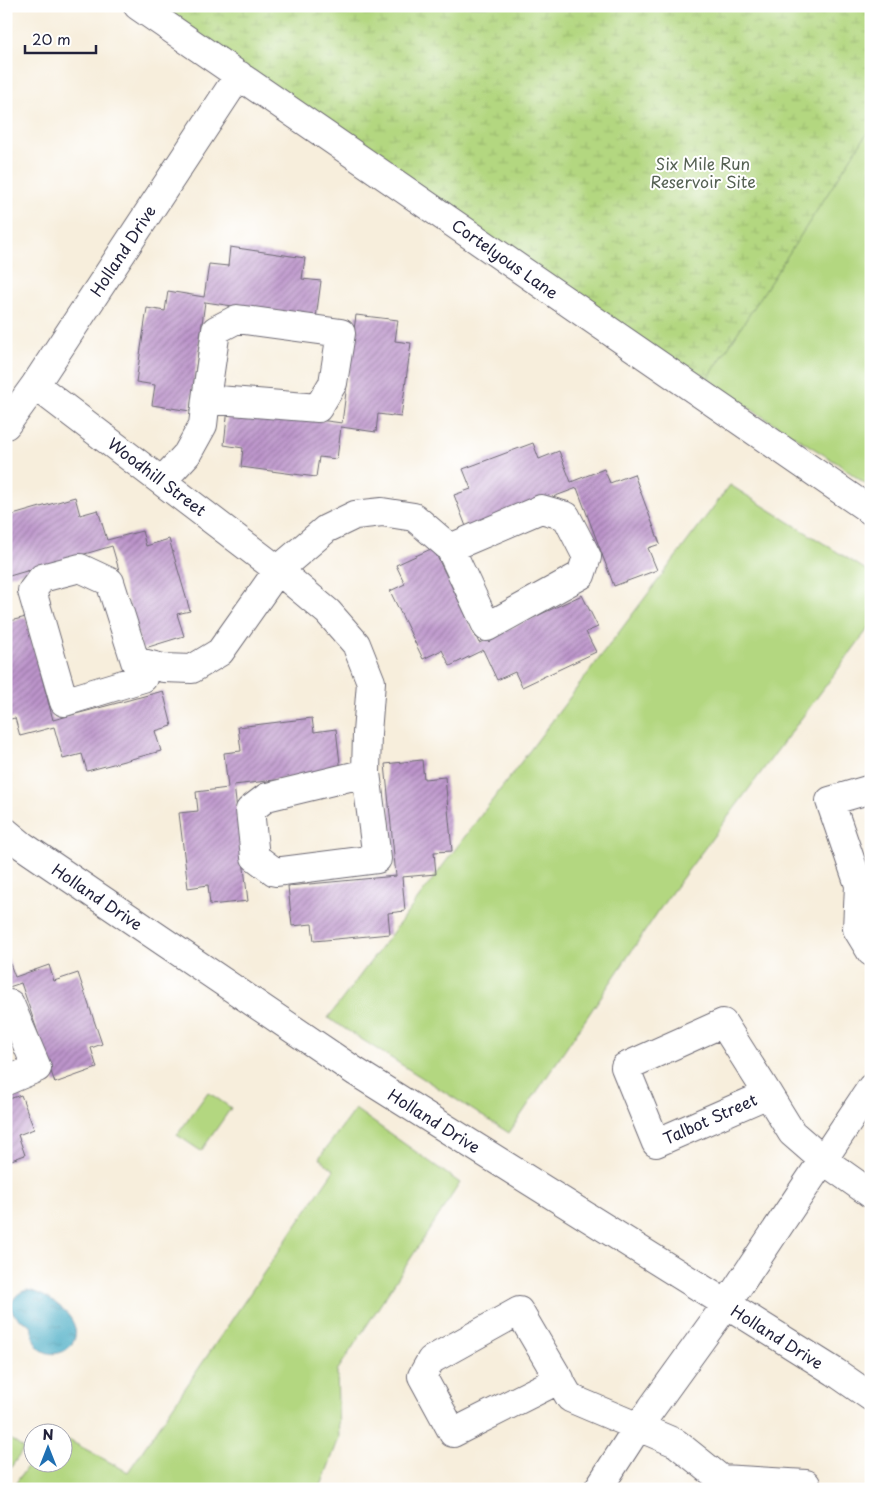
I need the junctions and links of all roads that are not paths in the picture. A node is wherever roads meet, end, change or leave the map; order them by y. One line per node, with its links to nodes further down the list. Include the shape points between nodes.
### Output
1 (138, 6): 2 (street, Cortelyous Lane)
2 (239, 75): 3 (street, Holland Drive); 7 (street, Cortelyous Lane)
3 (35, 385): 5 (street, Holland Drive); 6 (street, Woodhill Street)
4 (206, 399): 4 (street, via 318,408 333,383 341,333 236,319 216,330); 6 (street, via 203,425 187,454)
5 (6, 425)
6 (162, 481): 9 (street, Woodhill Street)
7 (871, 511)
8 (450, 548): 8 (street, via 487,626 581,576 587,557 566,516 541,510); 9 (street, via 414,517 382,512 355,515 326,529)
9 (278, 570): 10 (street, via 220,652 192,669 163,668); 11 (street, Woodhill Street, via 328,612 356,644 371,682)
10 (135, 661): 10 (street, via 143,678 64,702 32,591 42,578 80,568 110,582)
11 (366, 773): 11 (street, Woodhill Street, via 377,860 275,872 254,857 250,810 266,797)
12 (871, 789): 14 (street, via 830,800)
13 (6, 832): 22 (street, Holland Drive, via 356,1072)
14 (865, 883): 15 (street, via 857,929)
15 (871, 952)
16 (6, 1006): 17 (street, via 10,1004 37,1068)
17 (6, 1081)
18 (871, 1088): 20 (street)
19 (768, 1094): 19 (street, Talbot Street, via 656,1143 624,1067 723,1023); 20 (street, Talbot Street, via 792,1133)
20 (824, 1160): 21 (street, Talbot Street); 22 (street)
21 (871, 1194)
22 (726, 1305): 24 (street, Holland Drive); 25 (street)
23 (560, 1380): 23 (street, via 453,1432 422,1376 431,1360 520,1311); 25 (street, via 570,1398)
24 (871, 1397)
25 (638, 1427): 26 (street, via 676,1443); 27 (street)
26 (720, 1484): 28 (street, via 806,1484)
27 (598, 1489)
28 (806, 1489)

